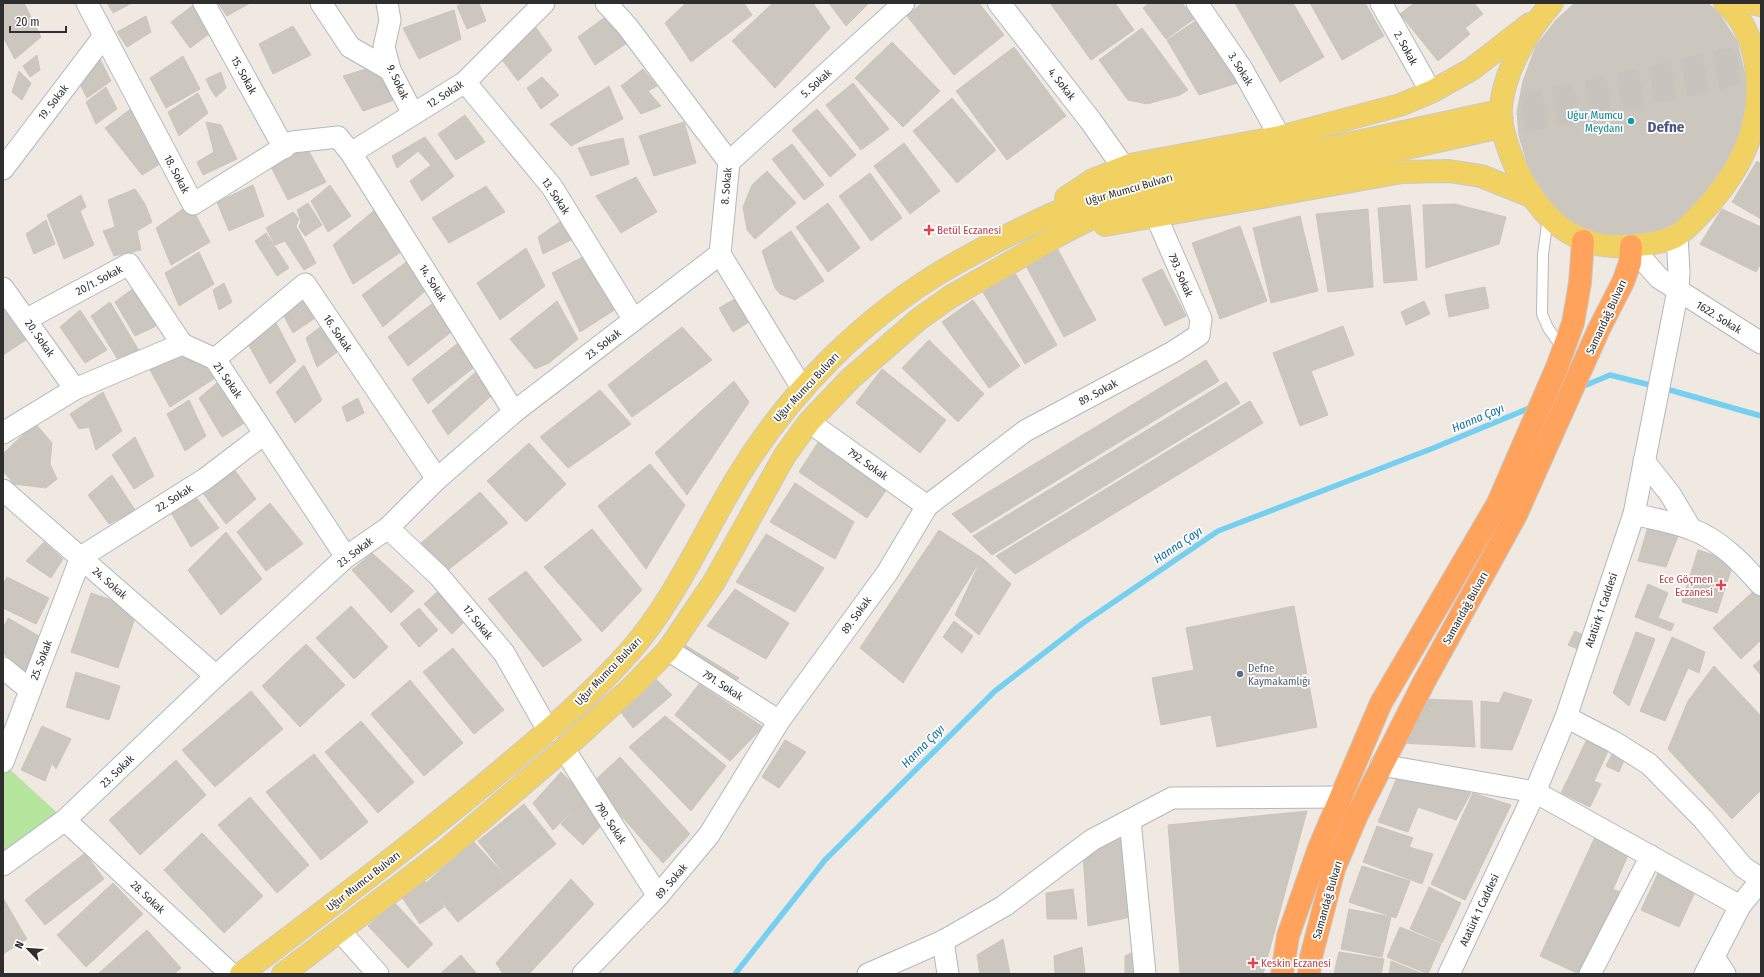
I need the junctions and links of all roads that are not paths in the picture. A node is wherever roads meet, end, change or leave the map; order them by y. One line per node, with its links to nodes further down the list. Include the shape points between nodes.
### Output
1 (87, 3): 15 (street, 18. Sokak)
2 (204, 3): 22 (street, 15. Sokak)
3 (321, 3): 16 (street, via 350,46)
4 (387, 3): 16 (street, 9. Sokak, via 390,20 384,47)
5 (544, 3): 17 (street, 12. Sokak)
6 (606, 3): 25 (street, 8. Sokak, via 627,26)
7 (904, 3): 25 (street, 5. Sokak)
8 (999, 3): 26 (main road, 4. Sokak)
9 (1197, 3): 20 (street, 3. Sokak, via 1242,69)
10 (1381, 3): 18 (street, 2. Sokak)
11 (1725, 3): 24 (main road, via 1741,22 1753,49 1757,67 1758,93 1753,126)
12 (1751, 3): 13 (main road)
13 (1761, 5)
14 (1546, 8): 18 (main road, via 1472,69); 28 (main road, via 1518,53 1505,86 1500,108 1506,144)
15 (104, 36): 22 (street, 18. Sokak, via 193,204); 27 (street, 19. Sokak)
16 (390, 70): 19 (street, 9. Sokak)
17 (465, 82): 19 (street, 12. Sokak); 40 (street, 13. Sokak, via 552,187)
18 (1431, 92): 20 (main road, via 1400,105)
19 (413, 114): 23 (street, 12. Sokak)
20 (1280, 137): 26 (main road)
21 (1761, 141): 24 (main road)
22 (284, 148): 23 (street, 18. Sokak, via 292,142 338,137)
23 (351, 153): 48 (street, 14. Sokak)
24 (1744, 155): 33 (main road, via 1706,209)
25 (729, 162): 36 (street, 8. Sokak)
26 (1124, 168): 31 (main road, via 1093,180)
27 (3, 169)
28 (1531, 196): 29 (main road); 30 (main road, via 1481,176 1449,171 1402,172)
29 (1549, 215): 34 (main road); 44 (lane, via 1544,255 1542,314 1548,328)
30 (1156, 216): 32 (main road); 41 (street, 793. Sokak, via 1201,319)
31 (1040, 219): 32 (main road, Uğur Mumcu Bulvarı, via 1097,196 1176,176 1491,121 1312,169 1144,200 1090,218); 46 (main road, Uğur Mumcu Bulvarı, via 950,266 893,304 854,337)
32 (1064, 232): 49 (main road, Uğur Mumcu Bulvarı, via 950,297 919,318 850,379)
33 (1677, 236): 35 (main road); 38 (street, Atatürk 1 Caddesi)
34 (1583, 241): 35 (main road, via 1617,248); 44 (highway, Samandağ Bulvarı, via 1580,283 1573,323)
35 (1631, 246): 38 (street, via 1659,278); 71 (highway, Samandağ Bulvarı, via 1630,263 1516,515)
36 (720, 254): 40 (street, 23. Sokak); 46 (street)
37 (3, 288): 39 (street, 20. Sokak)
38 (1678, 290): 42 (street, 1622. Sokak); 52 (street, Atatürk 1 Caddesi)
39 (27, 319): 43 (street, 20/1. Sokak, via 130,264); 47 (street, 20. Sokak)
40 (634, 320): 48 (street, 23. Sokak)
41 (1199, 336): 55 (street, 89. Sokak, via 1025,431)
42 (1761, 343)
43 (182, 344): 45 (street, 21. Sokak); 47 (street)
44 (1563, 349): 73 (highway, Samandağ Bulvarı, via 1498,503 1381,703)
45 (215, 359): 51 (street, 21. Sokak); 53 (street, 16. Sokak, via 306,284)
46 (802, 388): 68 (main road, Uğur Mumcu Bulvarı, via 768,428 653,621 630,651)
47 (75, 389): 50 (street)
48 (514, 412): 53 (street, 23. Sokak)
49 (809, 422): 55 (street, 792. Sokak); 62 (main road, Uğur Mumcu Bulvarı, via 785,455 714,582)
50 (3, 433)
51 (264, 434): 59 (street, 22. Sokak, via 205,479); 60 (street, 21. Sokak)
52 (1644, 461): 56 (street, Atatürk 1 Caddesi); 58 (street, via 1670,494)
53 (437, 479): 57 (street, 23. Sokak)
54 (3, 490): 59 (street, 24. Sokak)
55 (927, 506): 67 (street, 89. Sokak, via 887,573)
56 (1634, 514): 58 (street); 66 (street, Atatürk 1 Caddesi)
57 (388, 528): 60 (street, 23. Sokak); 68 (street, 17. Sokak, via 439,576 504,653)
58 (1691, 529): 61 (street, via 1724,548)
59 (81, 557): 64 (street, 24. Sokak); 65 (street, 25. Sokak)
60 (346, 557): 64 (street, 23. Sokak)
61 (1761, 585)
62 (668, 650): 67 (street, 791. Sokak); 69 (main road, Uğur Mumcu Bulvarı)
63 (3, 668): 65 (street)
64 (216, 676): 74 (street, 23. Sokak)
65 (30, 690): 70 (street, 25. Sokak)
66 (1566, 717): 72 (street, Atatürk 1 Caddesi); 78 (street, via 1649,764 1703,819 1743,867)
67 (779, 721): 79 (street, 89. Sokak, via 709,835)
68 (549, 732): 69 (main road); 85 (main road, Uğur Mumcu Bulvarı, via 435,826)
69 (564, 749): 79 (street, 790. Sokak); 81 (main road, Uğur Mumcu Bulvarı, via 445,851)
70 (3, 762)
71 (1380, 766): 72 (street); 93 (highway, Samandağ Bulvarı, via 1334,869)
72 (1535, 792): 76 (street); 94 (street, Atatürk 1 Caddesi)
73 (1340, 798): 75 (street, via 1172,798); 92 (highway, Samandağ Bulvarı, via 1319,848 1288,936)
74 (65, 820): 77 (street, 23. Sokak); 84 (street, 28. Sokak)
75 (1130, 820): 82 (street, via 1092,840 1004,906); 91 (street)
76 (1651, 856): 80 (street); 95 (street)
77 (3, 865)
78 (1761, 880): 80 (street)
79 (658, 896): 88 (street, 89. Sokak)
80 (1740, 906): 83 (street)
81 (340, 931): 86 (main road, Uğur Mumcu Bulvarı); 87 (street)
82 (943, 941): 89 (street); 90 (street)
83 (1710, 965): 96 (street)
84 (231, 974)
85 (241, 974)
86 (283, 974)
87 (378, 974)
88 (583, 974)
89 (868, 974)
90 (948, 974)
91 (1145, 974)
92 (1282, 974)
93 (1309, 974)
94 (1449, 974)
95 (1590, 974)
96 (1725, 974)

